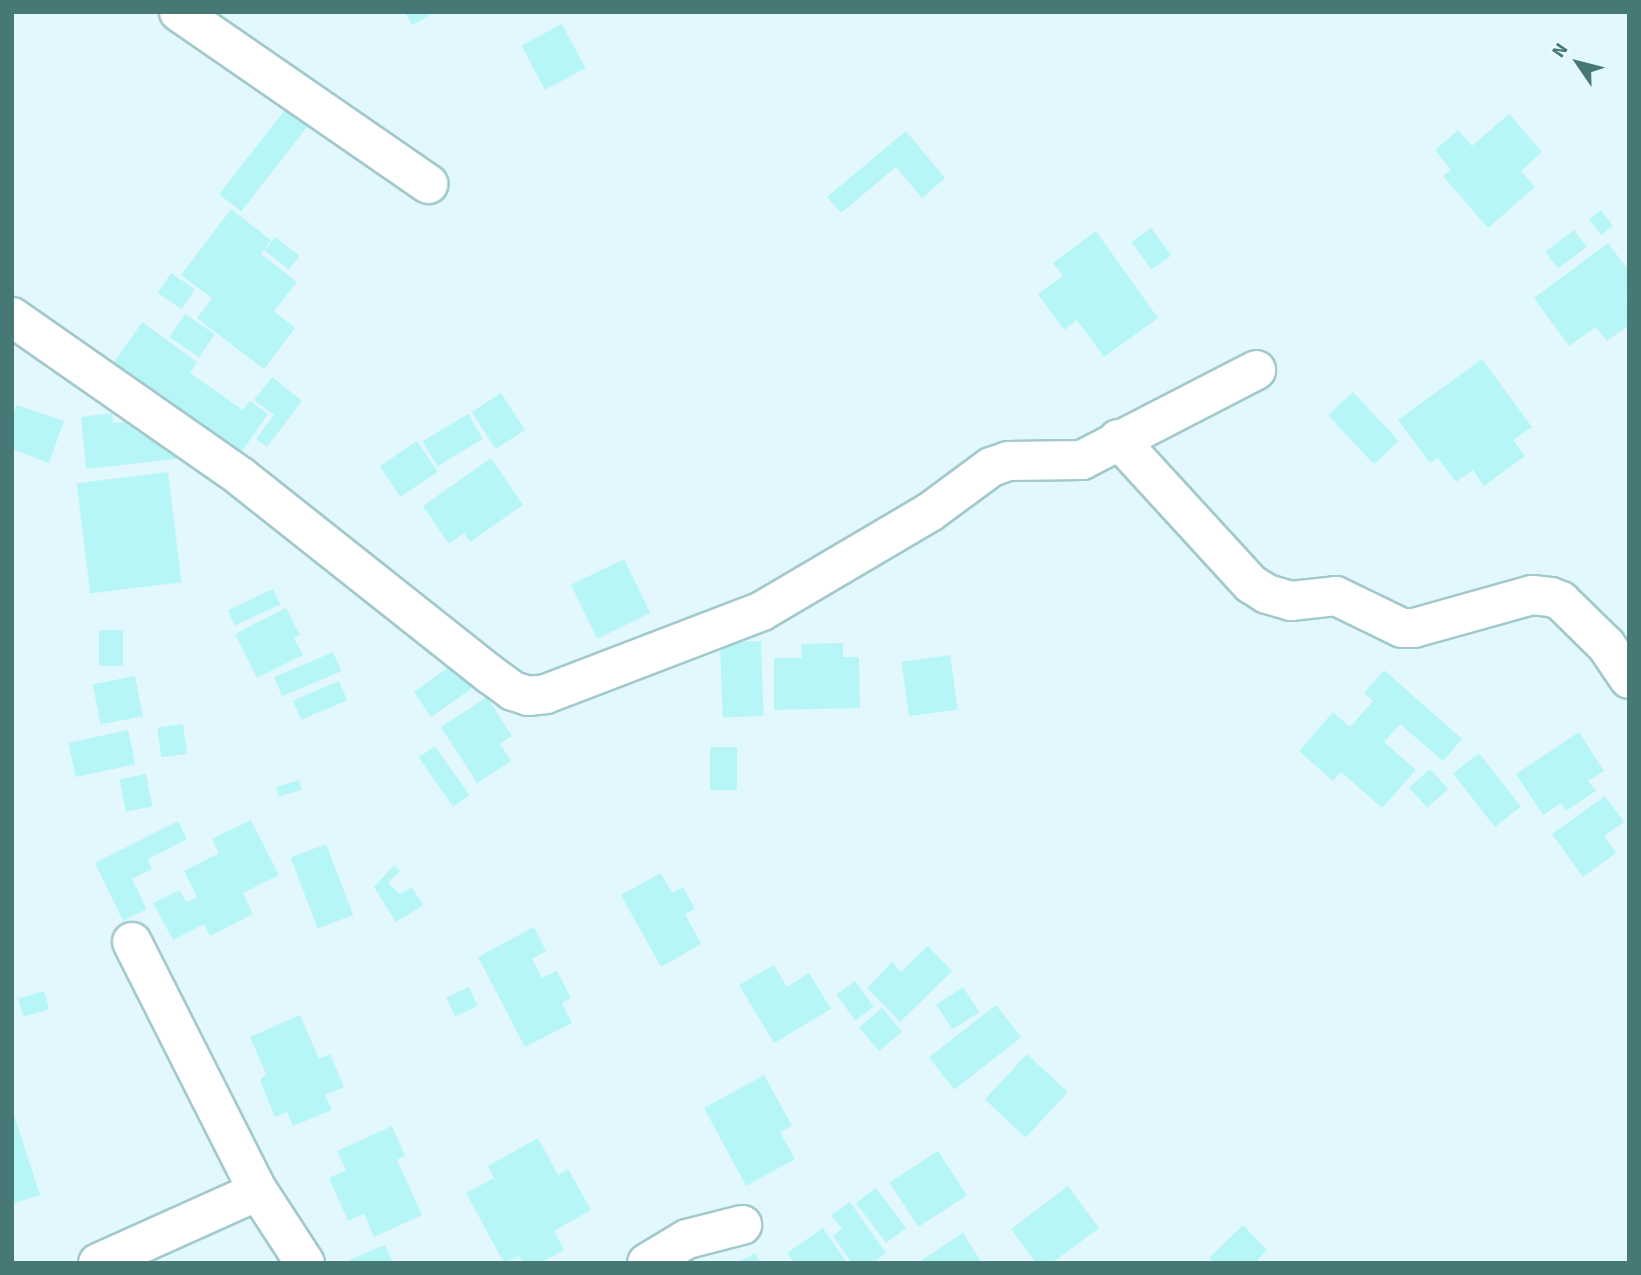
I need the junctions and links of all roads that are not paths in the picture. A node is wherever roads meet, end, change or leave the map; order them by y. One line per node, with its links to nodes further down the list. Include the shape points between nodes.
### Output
1 (179, 12): 2 (street)
2 (428, 184)
3 (12, 317): 5 (street, via 241,477 491,675 513,691 528,695 546,694 762,611 930,512 991,467 1008,461 1082,460)
4 (1256, 370): 5 (street)
5 (1118, 439): 6 (street, via 1251,584 1268,594 1291,601 1336,596 1391,625 1413,628 1532,595 1551,597 1561,601 1606,645)
6 (1629, 679)
7 (132, 942): 8 (street)
8 (258, 1191): 10 (street); 11 (street)
9 (742, 1225): 12 (street, via 687,1239)
10 (98, 1263)
11 (305, 1263)
12 (646, 1263)

